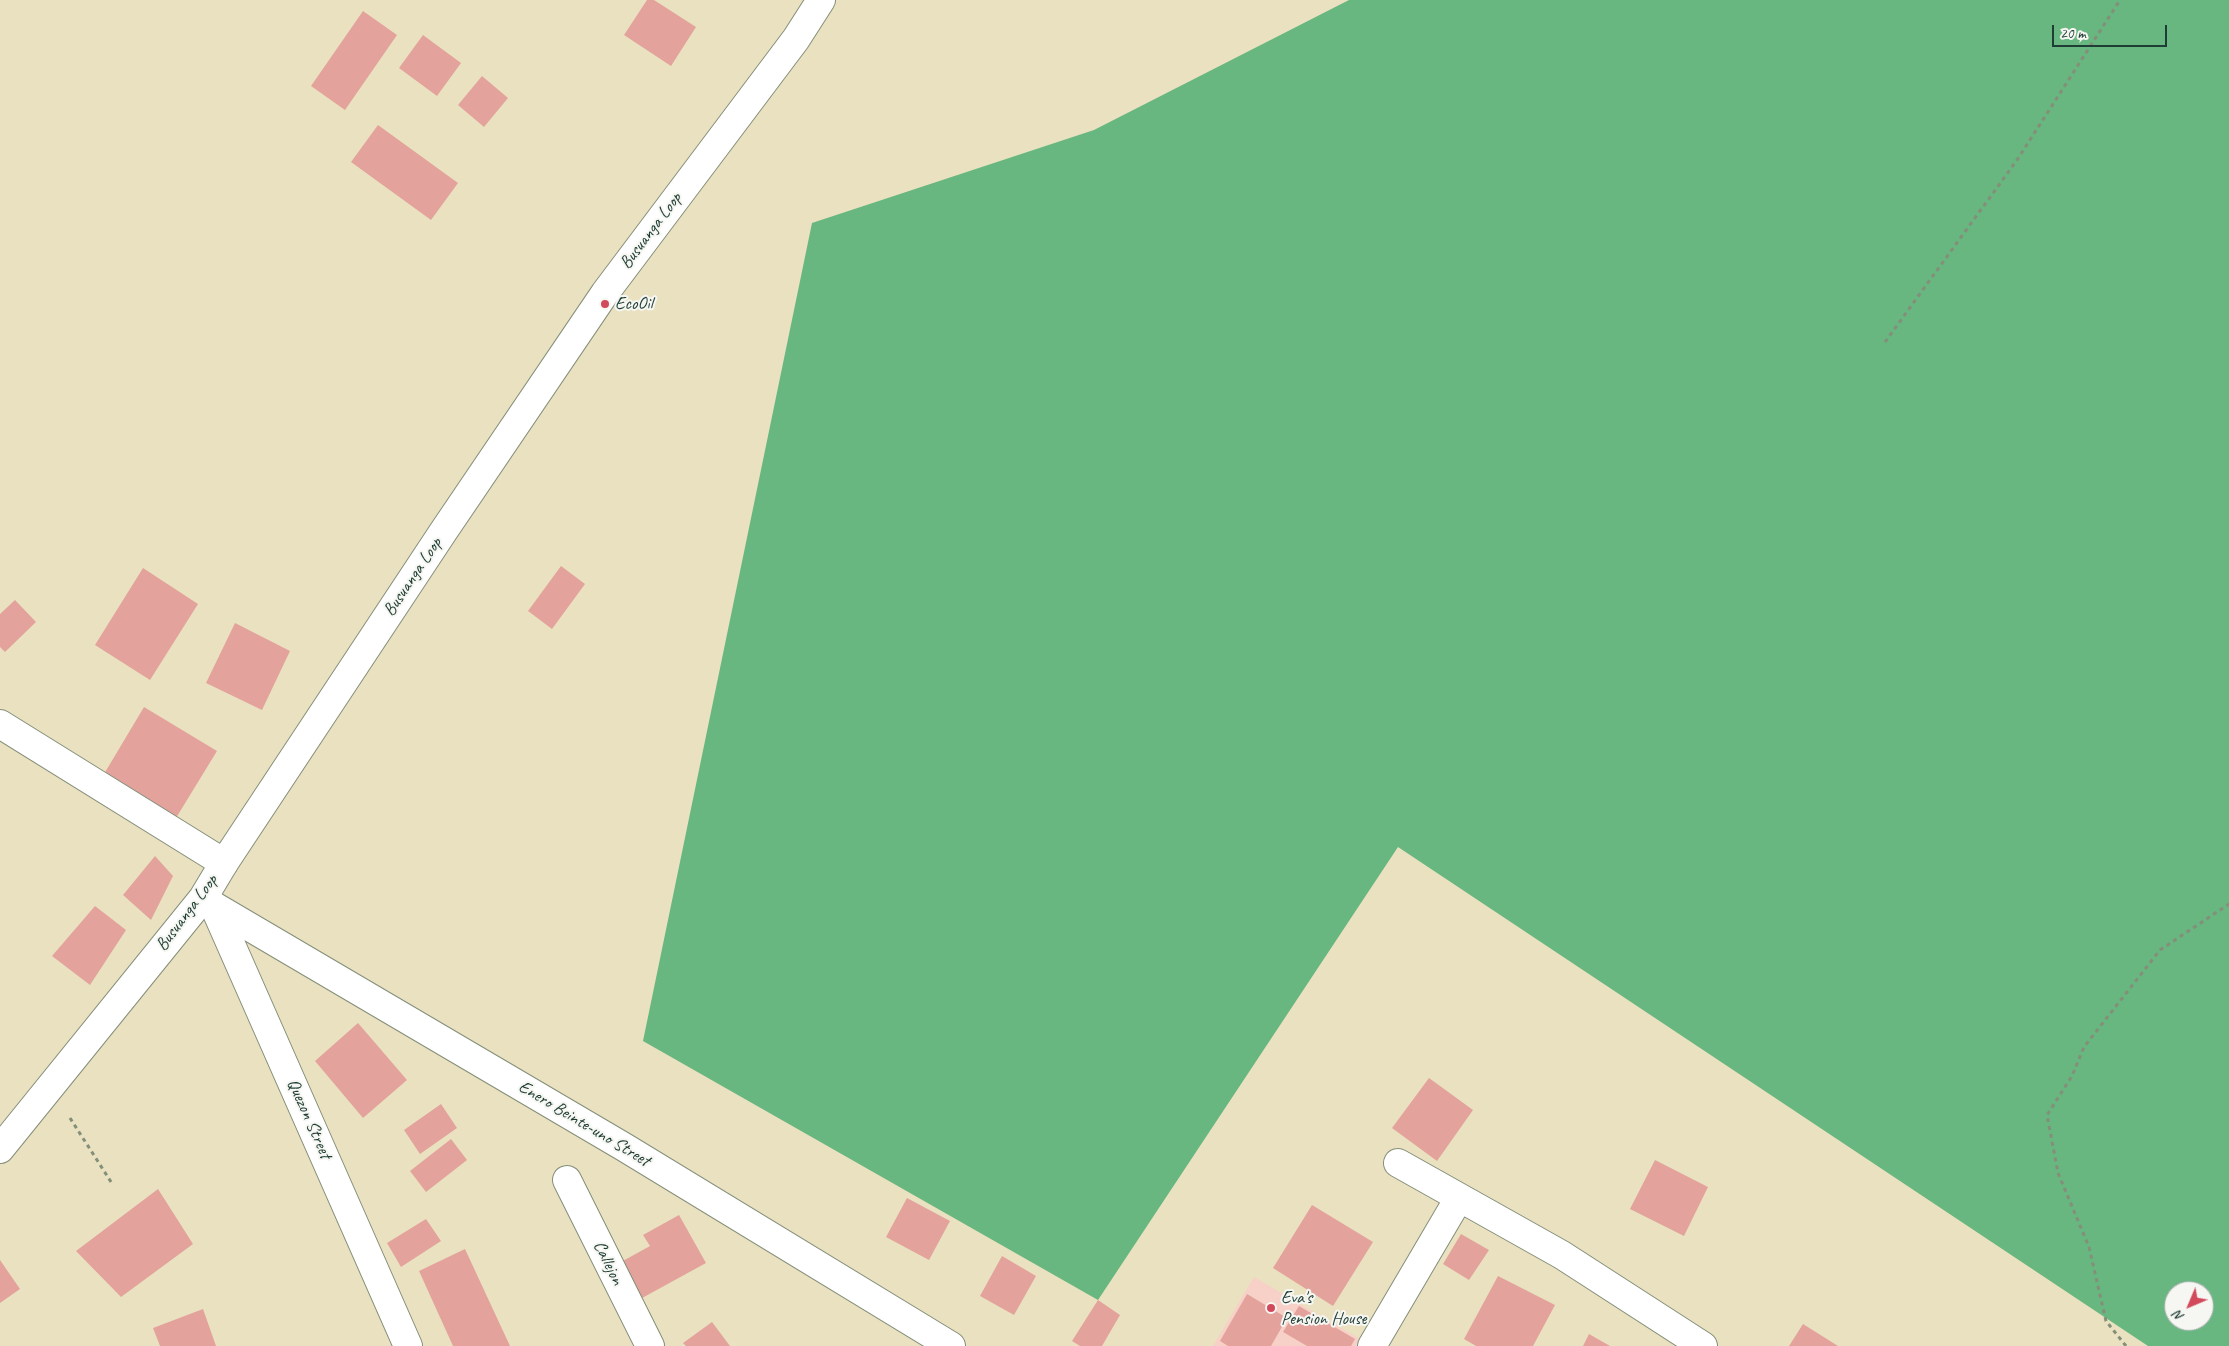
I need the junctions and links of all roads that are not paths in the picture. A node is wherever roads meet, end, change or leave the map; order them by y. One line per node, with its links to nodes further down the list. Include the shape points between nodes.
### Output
1 (820, 0): 3 (street, Busuanga Loop, via 796,39 605,293)
2 (0, 724): 3 (street)
3 (224, 863): 4 (street, Busuanga Loop)
4 (209, 902): 5 (street, Busuanga Loop, via 49,1086); 9 (street, Quezon Street); 11 (street, Enero Beinte-uno Street, via 624,1147)
5 (0, 1149)
6 (1398, 1163): 8 (street)
7 (567, 1180): 10 (street, Callejon)
8 (1459, 1198): 12 (street); 13 (street, via 1562,1255)
9 (408, 1346)
10 (650, 1346)
11 (951, 1346)
12 (1372, 1346)
13 (1703, 1346)

